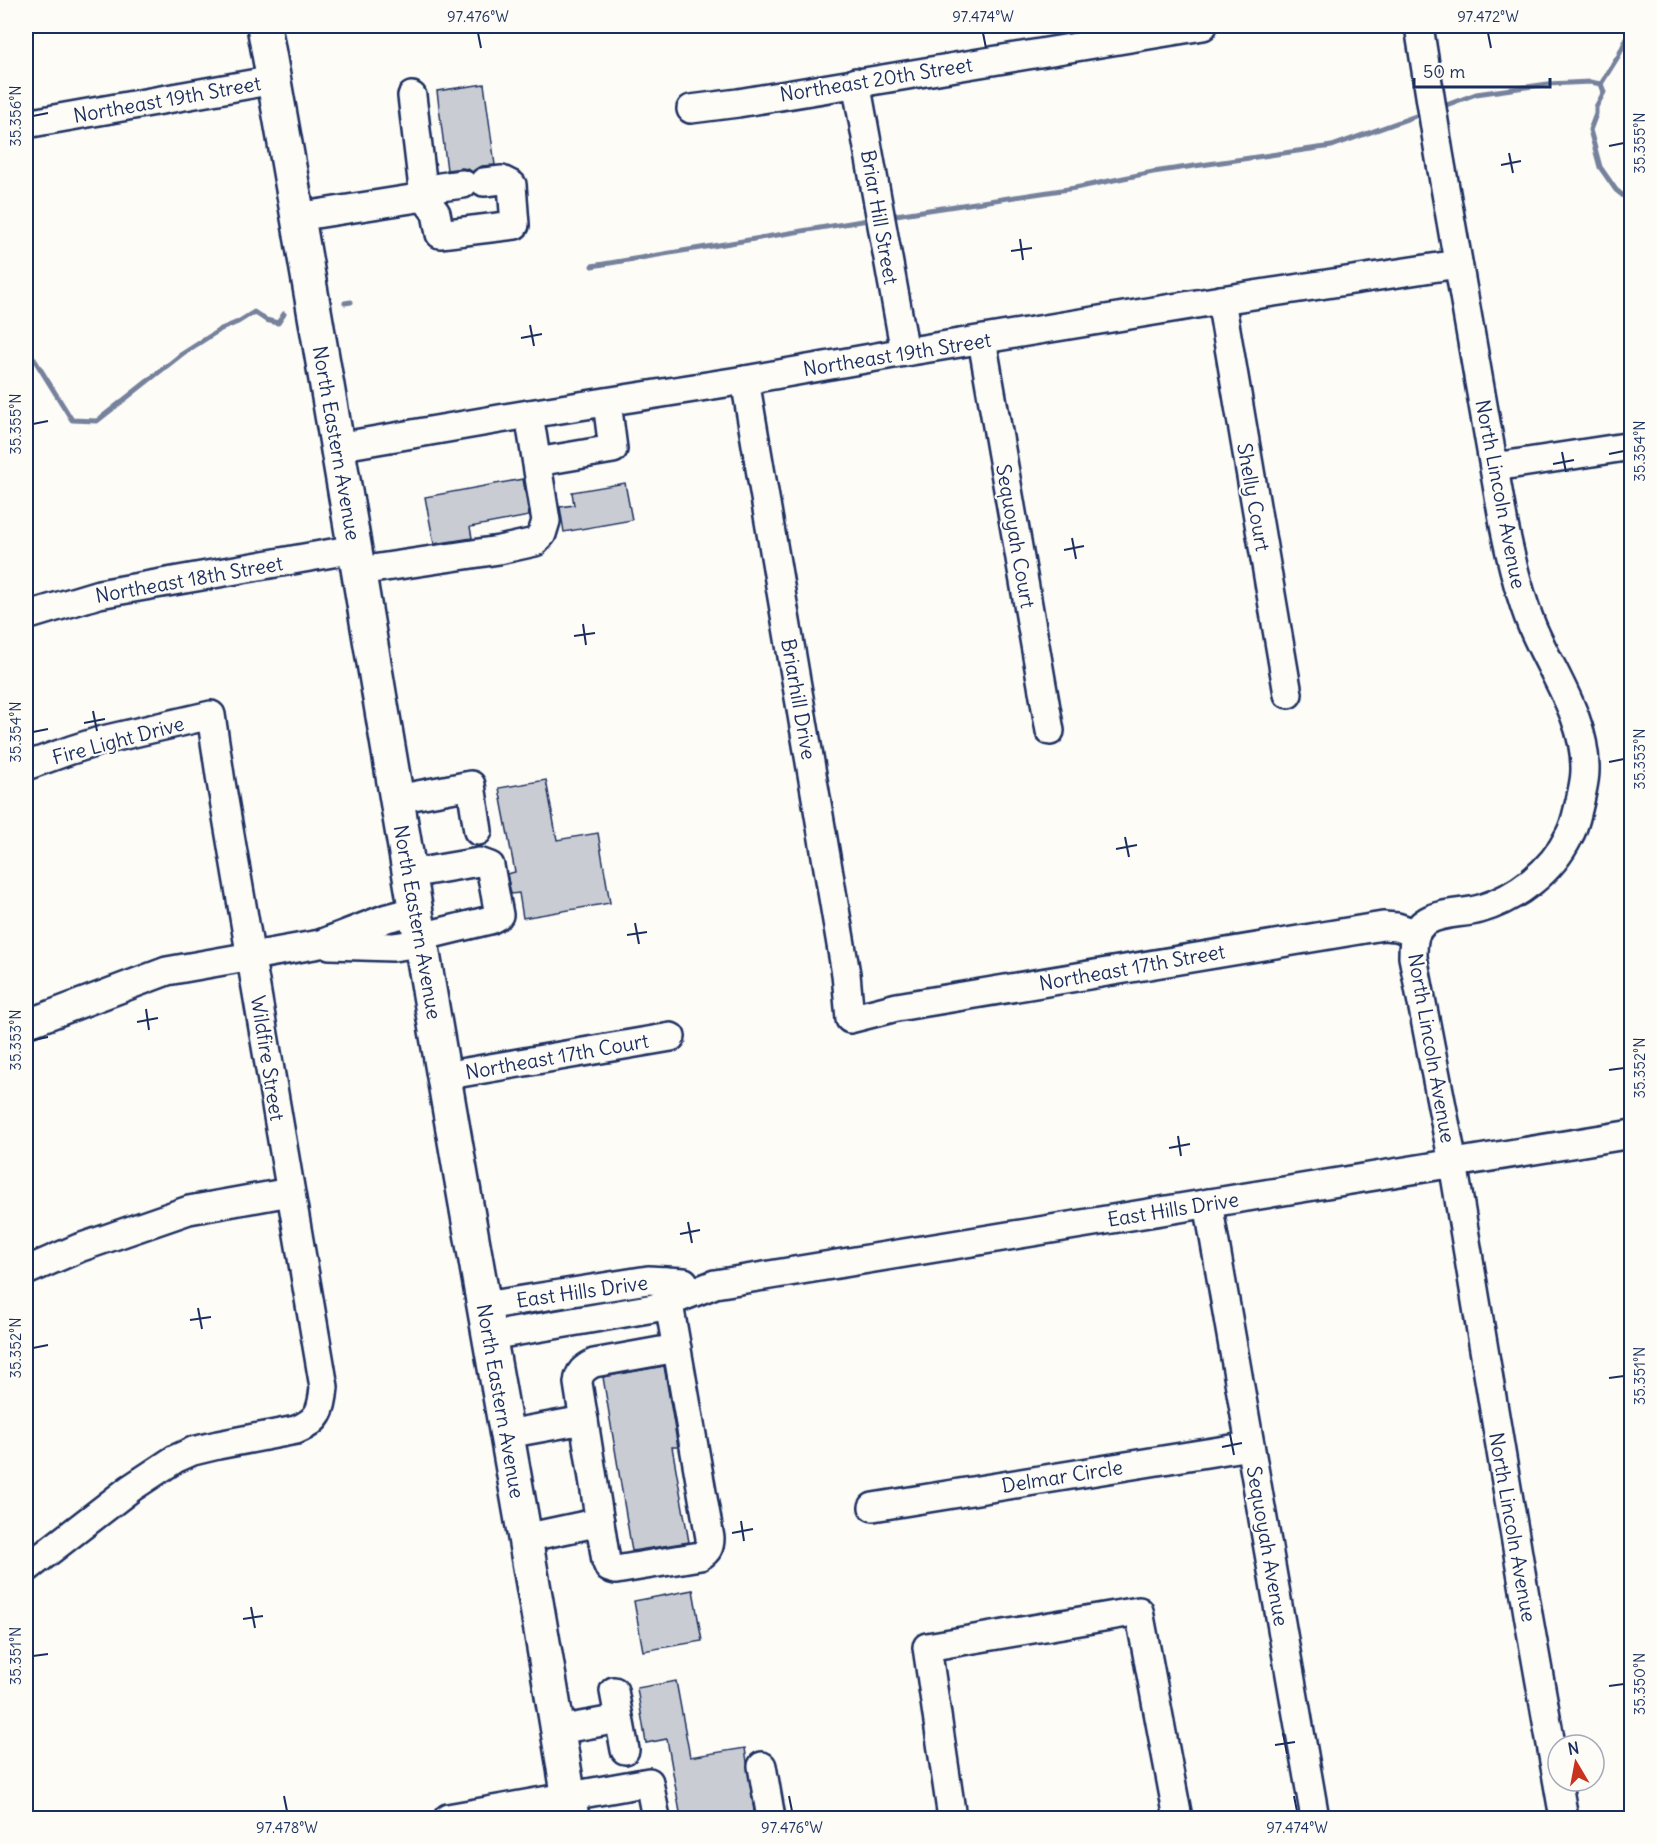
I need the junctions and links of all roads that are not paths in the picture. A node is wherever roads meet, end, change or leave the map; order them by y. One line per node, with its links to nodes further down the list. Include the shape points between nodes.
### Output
1 (264, 26): 4 (main road, North Eastern Avenue)
2 (1200, 26): 5 (street, Northeast 20th Street)
3 (1419, 26): 11 (street, North Lincoln Avenue)
4 (274, 80): 8 (street, Northeast 19th Street); 10 (main road, North Eastern Avenue)
5 (856, 82): 7 (street, Northeast 20th Street); 14 (street, Briar Hill Street)
6 (412, 96): 9 (street)
7 (691, 109)
8 (26, 124)
9 (424, 197): 9 (street, via 436,213 440,234 515,225 511,184 502,180 440,187); 10 (street)
10 (297, 217): 19 (main road, North Eastern Avenue)
11 (1458, 264): 12 (street, Northeast 19th Street); 21 (street, North Lincoln Avenue)
12 (1221, 300): 13 (street, Northeast 19th Street); 24 (street, Shelly Court)
13 (982, 340): 14 (street, Northeast 19th Street); 26 (street, Sequoyah Court)
14 (905, 352): 15 (street, Northeast 19th Street)
15 (745, 381): 16 (street, Northeast 19th Street); 34 (street, Briarhill Drive, via 846,974)
16 (607, 402): 17 (street, Northeast 19th Street); 20 (street, via 613,449)
17 (529, 414): 19 (street, Northeast 19th Street); 20 (street)
18 (1632, 446): 21 (street)
19 (337, 447): 22 (main road, North Eastern Avenue)
20 (537, 462): 22 (street, Northeast 18th Street, via 546,521 535,542 499,550)
21 (1495, 467): 32 (street, North Lincoln Avenue, via 1506,536 1522,598 1582,741 1586,771 1583,791 1570,834 1548,867 1534,879 1494,904 1428,920)
22 (357, 560): 23 (street, Northeast 18th Street, via 99,594); 28 (main road, North Eastern Avenue)
23 (26, 616)
24 (1288, 694)
25 (212, 716): 27 (street, Fire Light Drive, via 103,740); 33 (street, Wildfire Street)
26 (1050, 731)
27 (26, 766)
28 (397, 799): 29 (street, via 471,785); 30 (main road, North Eastern Avenue)
29 (478, 831)
30 (409, 874): 31 (main road, North Eastern Avenue); 31 (street, via 479,862 490,866 496,892 499,915 490,920)
31 (419, 930): 33 (street, via 387,918 320,944); 37 (main road, North Eastern Avenue)
32 (1415, 933): 34 (street, Northeast 17th Street, via 1383,926 897,1006); 39 (street, North Lincoln Avenue, via 1413,957)
33 (251, 955): 35 (street, via 167,971); 40 (street, Wildfire Street)
34 (850, 1019)
35 (26, 1024)
36 (671, 1037): 37 (street, Northeast 17th Court)
37 (443, 1076): 44 (main road, North Eastern Avenue)
38 (1632, 1134): 39 (street, East Hills Drive)
39 (1453, 1163): 41 (street, East Hills Drive); 66 (street, North Lincoln Avenue)
40 (290, 1192): 42 (street, via 189,1210); 52 (street, Wildfire Street, via 324,1387 319,1413 296,1430 193,1451 175,1460 131,1488)
41 (1208, 1203): 43 (street, East Hills Drive); 48 (street, Sequoyah Avenue)
42 (26, 1270)
43 (667, 1292): 44 (street, East Hills Drive, via 654,1308); 45 (street)
44 (487, 1321): 47 (main road, North Eastern Avenue)
45 (677, 1348): 46 (street, via 585,1367 578,1374); 50 (street, via 710,1545 700,1556 616,1570 609,1568 606,1561)
46 (584, 1420): 47 (street); 50 (street)
47 (507, 1434): 51 (main road, North Eastern Avenue)
48 (1250, 1446): 49 (street, Delmar Circle); 65 (street, Sequoyah Avenue)
49 (873, 1506)
50 (600, 1522): 51 (street)
51 (525, 1538): 55 (main road, North Eastern Avenue)
52 (26, 1569)
53 (614, 1691): 54 (street)
54 (619, 1719): 55 (street); 56 (street)
55 (558, 1730): 58 (main road, North Eastern Avenue)
56 (625, 1750)
57 (762, 1766): 62 (street)
58 (571, 1807): 59 (street); 61 (street, via 649,1782)
59 (501, 1814): 60 (street)
60 (448, 1818)
61 (656, 1818)
62 (771, 1818)
63 (952, 1818): 64 (street, via 927,1647 1139,1611)
64 (1178, 1818)
65 (1316, 1818)
66 (1564, 1818)

